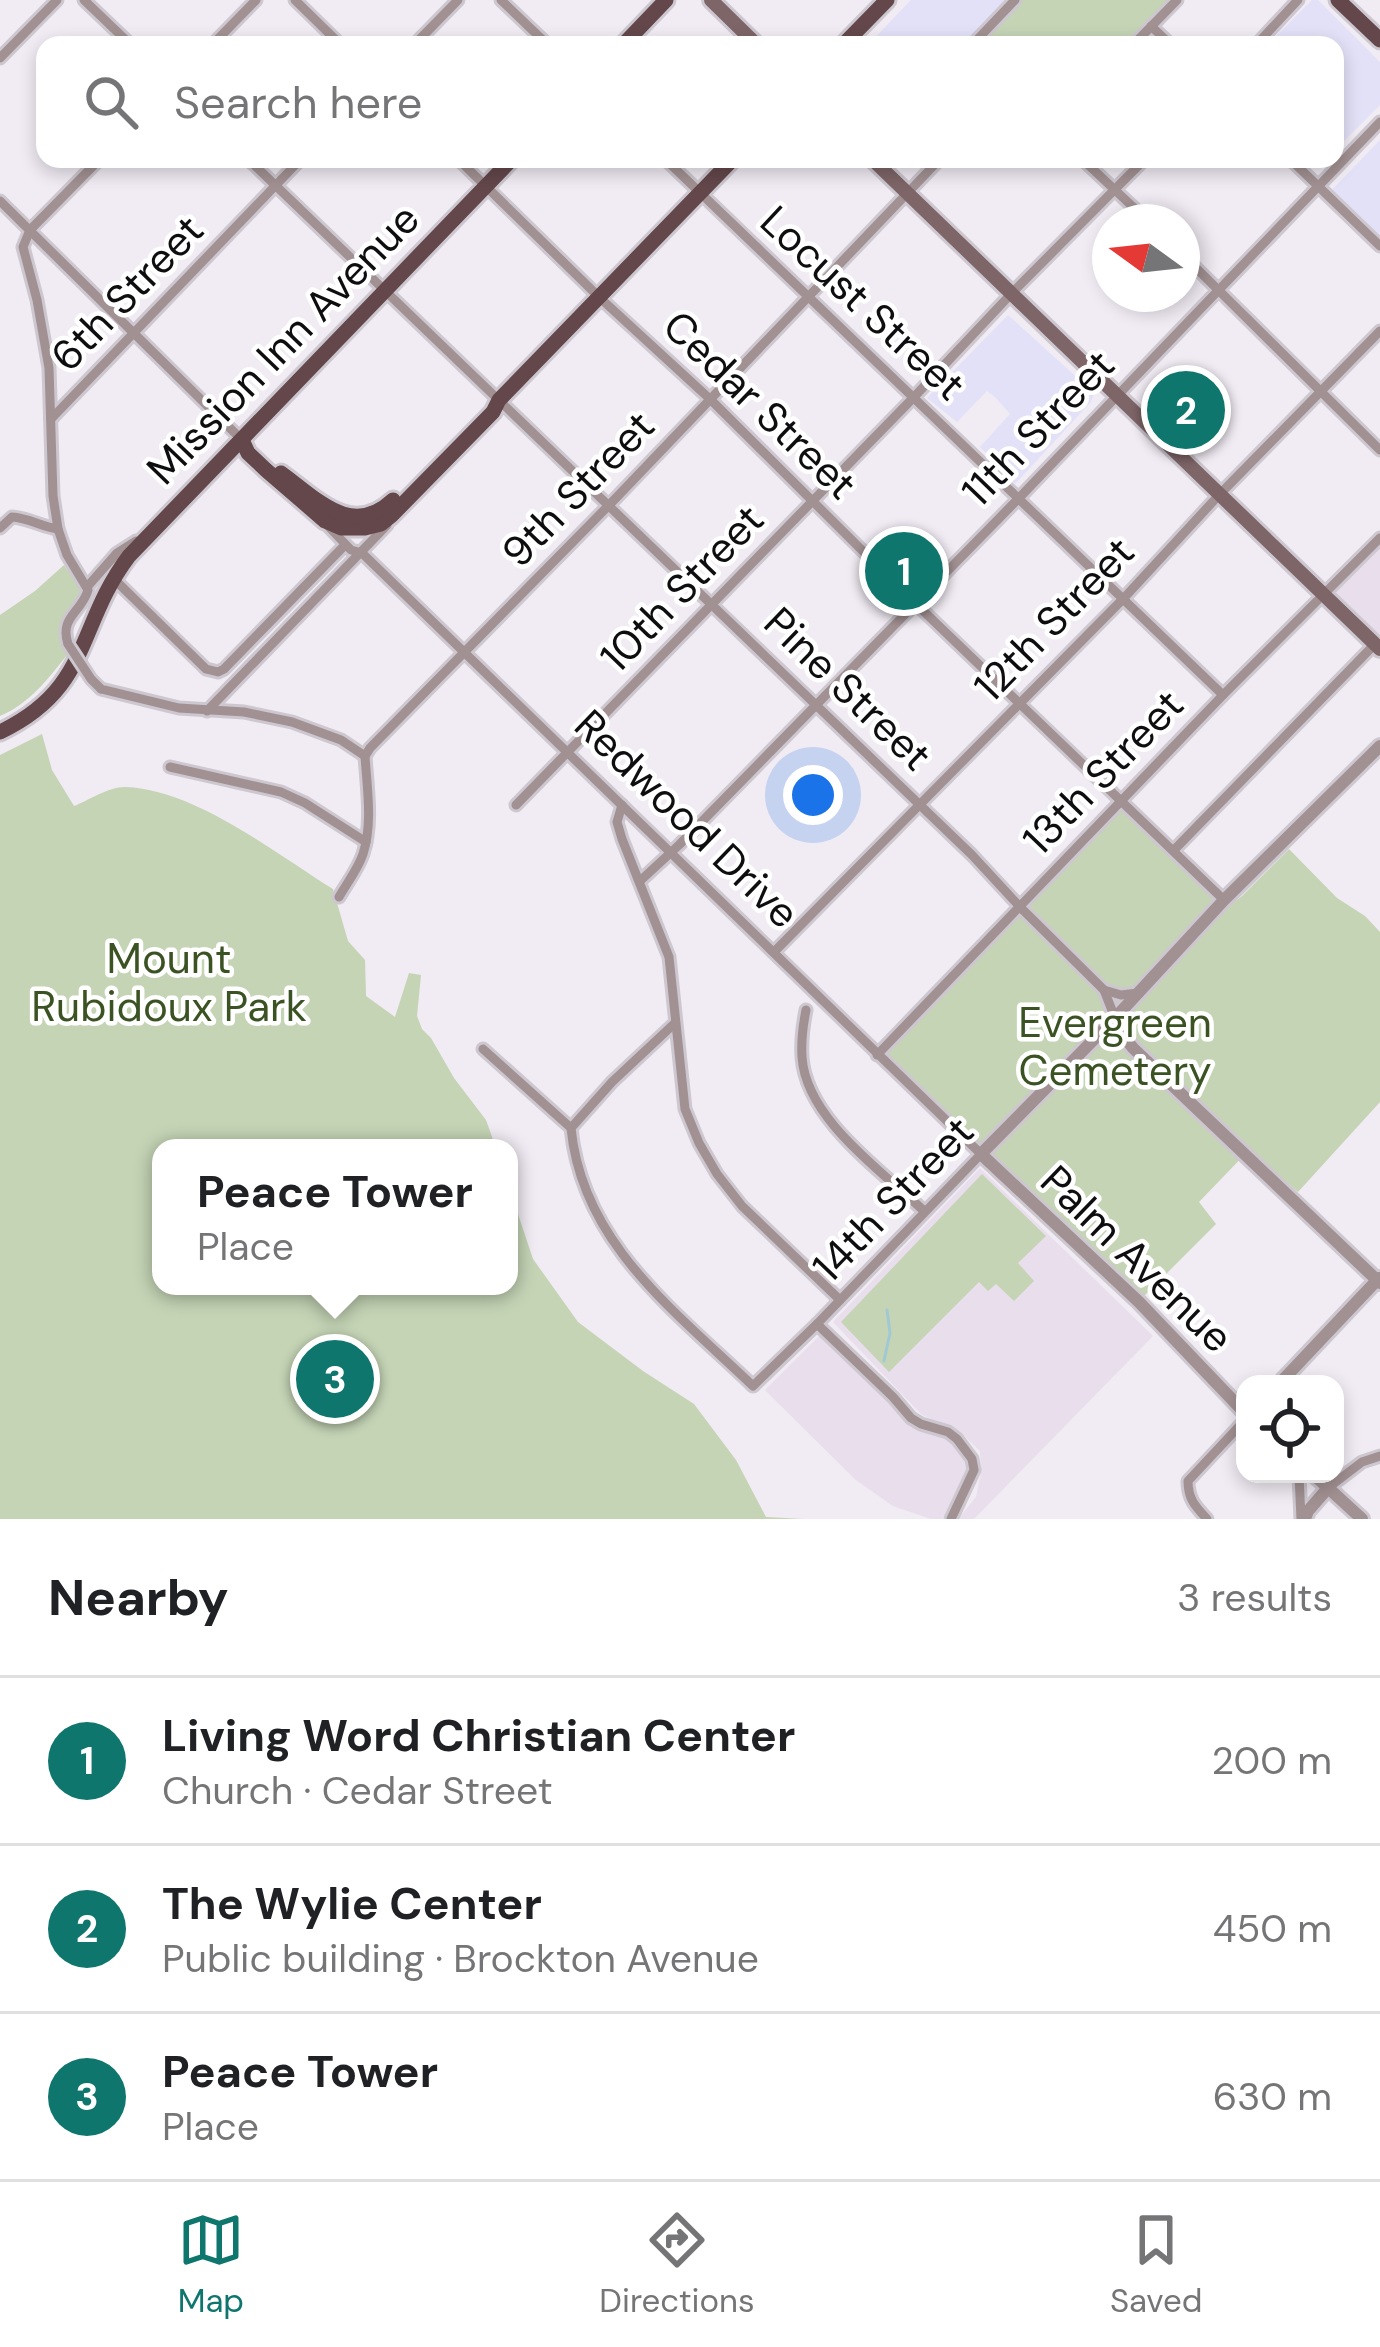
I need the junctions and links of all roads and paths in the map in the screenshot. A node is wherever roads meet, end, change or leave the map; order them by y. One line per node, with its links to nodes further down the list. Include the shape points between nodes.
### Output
1 (57, 0): 28 (street)
2 (84, 0): 15 (street)
3 (256, 0): 16 (street)
4 (295, 0): 17 (street)
5 (458, 0): 18 (street)
6 (501, 0): 19 (street)
7 (666, 0): 20 (main road)
8 (712, 0): 21 (main road)
9 (886, 0): 22 (main road)
10 (1015, 0): 23 (street)
11 (1177, 0): 14 (street)
12 (1298, 0): 26 (street)
13 (1338, 0): 27 (main road)
14 (1151, 26): 24 (street); 25 (street)
15 (122, 36)
16 (221, 36)
17 (332, 36)
18 (424, 36)
19 (539, 36)
20 (632, 36)
21 (748, 36)
22 (852, 36)
23 (981, 36)
24 (1142, 36)
25 (1162, 36)
26 (1264, 36)
27 (1380, 40)
28 (0, 58)
29 (1380, 122): 30 (street, 11th Street)
30 (1344, 159)
31 (91, 168): 52 (street)
32 (257, 168): 44 (street, Pine Street)
33 (292, 168): 44 (street, 6th Street)
34 (467, 168): 45 (street, Cedar Street)
35 (503, 168): 45 (main road, Mission Inn Avenue)
36 (674, 168): 48 (street, Locust Street)
37 (724, 168): 48 (main road)
38 (881, 168): 49 (main road)
39 (931, 168): 49 (street, 9th Street)
40 (1092, 168): 47 (street)
41 (1136, 168): 47 (street, 10th Street)
42 (1299, 168): 46 (street)
43 (1335, 168): 46 (street, 11th Street)
44 (275, 185): 56 (street, Pine Street); 61 (street, 6th Street)
45 (485, 186): 56 (main road, Mission Inn Avenue); 58 (street, Cedar Street)
46 (1318, 186): 53 (street); 55 (street, 11th Street)
47 (1115, 190): 51 (street); 57 (street, 10th Street)
48 (700, 193): 58 (main road); 59 (street, Locust Street)
49 (906, 194): 57 (main road); 59 (street, 9th Street)
50 (0, 202): 52 (street, Redwood Drive)
51 (1130, 204)
52 (30, 230): 61 (street, Redwood Drive); 67 (street, via 23,247 49,368)
53 (1380, 246)
54 (1200, 271): 55 (street)
55 (1218, 288): 62 (street); 63 (street, 11th Street)
56 (385, 291): 65 (street, Pine Street); 68 (main road, Mission Inn Avenue)
57 (1011, 294): 63 (main road); 64 (street, 10th Street)
58 (599, 297): 65 (main road); 66 (street, Cedar Street)
59 (808, 298): 64 (street, Locust Street); 66 (street, 9th Street)
60 (1380, 331): 62 (street, 12th Street)
61 (136, 333): 67 (street, 6th Street); 68 (street, Redwood Drive)
62 (1320, 391): 69 (street); 71 (street, 12th Street)
63 (1117, 395): 71 (main road); 72 (street, 11th Street)
64 (915, 396): 72 (street, Locust Street); 73 (street, 10th Street)
65 (500, 400): 70 (main road); 74 (street, Pine Street); 78 (main road, via 382,510)
66 (711, 400): 73 (street, Cedar Street); 74 (street, 9th Street)
67 (50, 420): 77 (street)
68 (242, 440): 76 (main road, Mission Inn Avenue); 78 (main road, Redwood Drive); 78 (main road, Redwood Drive, via 341,514)
69 (1380, 450)
70 (414, 493): 78 (main road, via 381,524); 80 (street)
71 (1219, 495): 83 (main road); 84 (street, 12th Street)
72 (1019, 496): 84 (street, Locust Street); 85 (street, 11th Street)
73 (813, 501): 85 (street, Cedar Street); 86 (street, 10th Street)
74 (609, 506): 86 (street, Pine Street); 88 (street, 9th Street)
75 (0, 528): 77 (street, via 25,518)
76 (155, 528): 81 (main road, Mission Inn Avenue); 82 (street, Mission Inn Avenue)
77 (58, 530): 82 (street)
78 (346, 533): 80 (street, Redwood Drive, via 351,550); 81 (street, via 218,672)
79 (1380, 538): 83 (street, 13th Street)
80 (362, 553): 88 (street, Redwood Drive); 92 (street)
81 (114, 580): 93 (main road, Mission Inn Avenue, via 65,681 40,709)
82 (86, 587): 92 (street, bridge, via 65,632 91,679 101,688)
83 (1325, 596): 87 (main road); 89 (street, 13th Street)
84 (1124, 598): 89 (street, Locust Street); 90 (street, 12th Street)
85 (914, 602): 90 (street, Cedar Street); 91 (street, 11th Street)
86 (712, 605): 91 (street, Pine Street); 95 (street, 10th Street)
87 (1377, 646): 103 (street)
88 (464, 652): 95 (street, Redwood Drive); 96 (street, 9th Street)
89 (1223, 695): 98 (street, 13th Street)
90 (1019, 702): 98 (street, Cedar Street); 99 (street, 12th Street)
91 (817, 704): 99 (street, Pine Street); 104 (street, 11th Street)
92 (207, 711): 96 (street, via 292,722)
93 (0, 732)
94 (1380, 746): 107 (street, 14th Street)
95 (567, 754): 100 (street, 10th Street); 101 (street, Redwood Drive)
96 (365, 756): 102 (street)
97 (170, 767): 102 (street, via 280,792)
98 (1121, 800): 103 (street, Cedar Street); 108 (street, 13th Street)
99 (920, 804): 108 (street, Pine Street); 109 (street, 12th Street)
100 (516, 805)
101 (622, 805): 104 (street, Redwood Drive); 105 (street, via 617,822)
102 (366, 842): 106 (street)
103 (1174, 850): 107 (street, Cedar Street)
104 (670, 854): 105 (street, 11th Street); 109 (street, Redwood Drive)
105 (640, 881): 114 (street, via 669,957)
106 (339, 897)
107 (1224, 900): 111 (street, 14th Street)
108 (1021, 908): 110 (street, Pine Street); 116 (street, 13th Street)
109 (774, 952): 116 (street, Redwood Drive)
110 (1104, 990): 111 (street); 113 (street, Pine Street)
111 (1138, 993): 113 (street, 14th Street)
112 (806, 1010): 119 (street, via 802,1056 813,1096 832,1125)
113 (1115, 1018): 118 (street, 14th Street); 120 (street, Pine Street, via 1133,1048)
114 (675, 1024): 117 (street); 121 (street, via 685,1109 717,1174)
115 (483, 1048): 117 (street)
116 (878, 1054): 118 (street, Redwood Drive)
117 (571, 1128): 122 (street, 14th Street, via 584,1189 606,1233 638,1275 753,1386)
118 (981, 1154): 119 (street, 14th Street); 124 (street, Palm Avenue)
119 (924, 1211): 121 (street, 14th Street)
120 (1379, 1280): 123 (street)
121 (840, 1300): 122 (street, 14th Street)
122 (817, 1324): 130 (street, via 911,1418 966,1449 974,1470)
123 (1288, 1375)
124 (1236, 1406)
125 (1236, 1426): 131 (street, via 1188,1481 1192,1502)
126 (1380, 1456): 129 (street)
127 (1300, 1483): 132 (street)
128 (1323, 1483): 129 (street)
129 (1328, 1488): 132 (street); 133 (street)
130 (951, 1519)
131 (1208, 1519)
132 (1303, 1519)
133 (1362, 1519)

